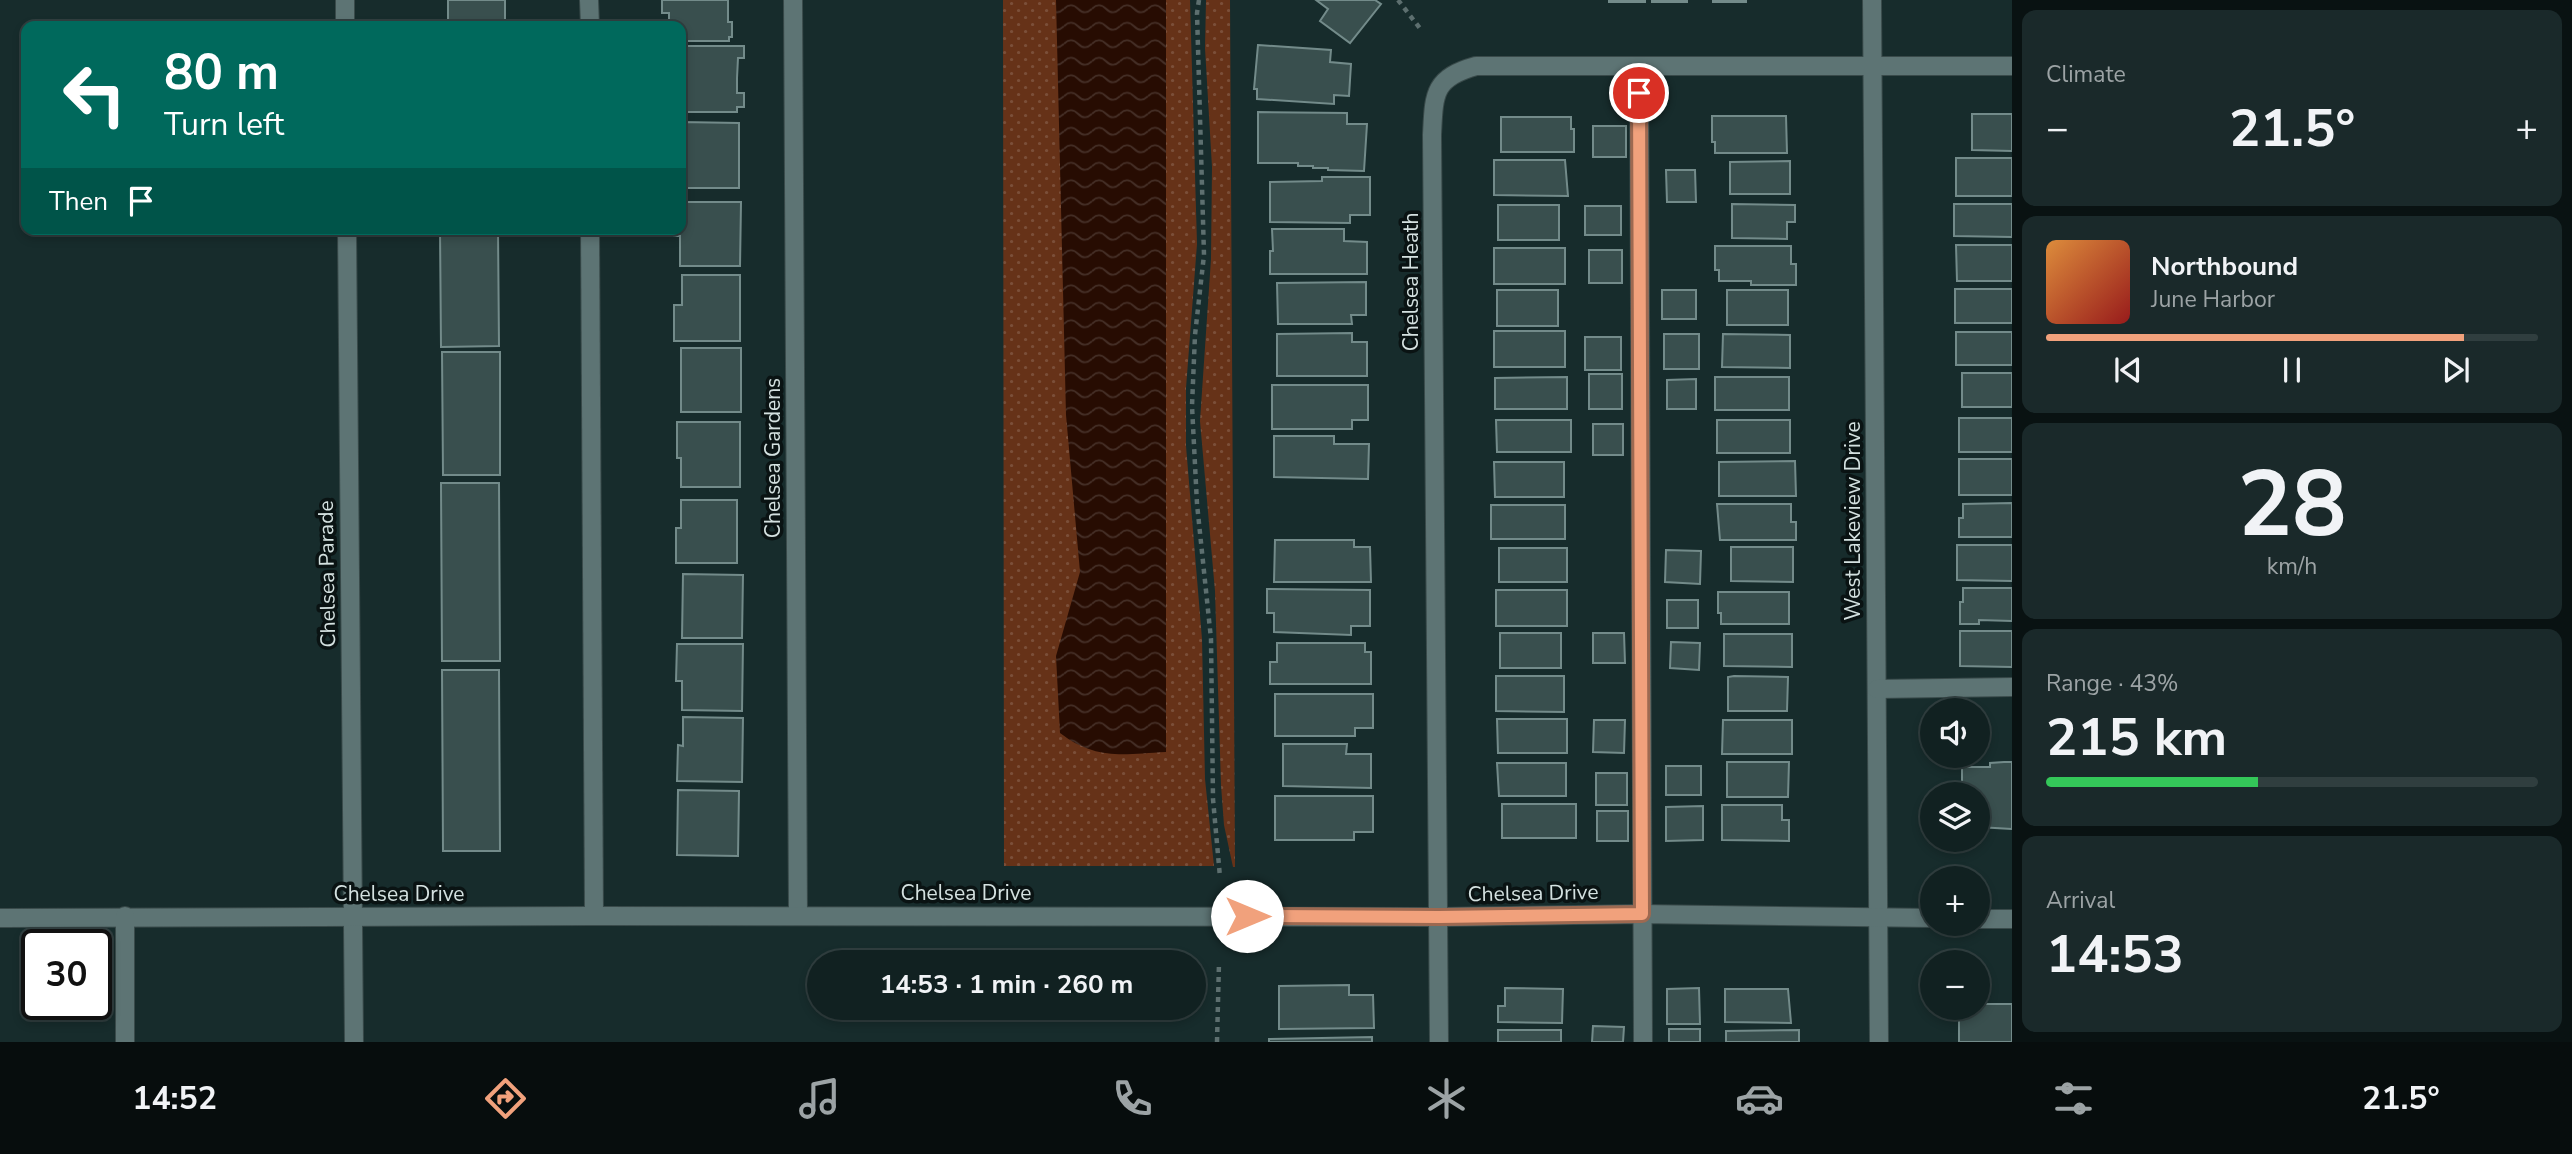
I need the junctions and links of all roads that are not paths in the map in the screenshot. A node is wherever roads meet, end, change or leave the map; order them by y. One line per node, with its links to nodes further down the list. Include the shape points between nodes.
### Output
1 (345, 0): 5 (street)
2 (589, 0): 6 (street)
3 (793, 0): 17 (street, Chelsea Gardens)
4 (1872, 0): 9 (street, West Lakeview Drive)
5 (345, 21)
6 (590, 21)
7 (1639, 66): 9 (street, Chelsea Heath); 14 (street); 18 (street, Chelsea Heath, via 1476,66 1455,72 1440,84 1433,105)
8 (2012, 66): 9 (street, Chelsea Heath)
9 (1872, 68): 13 (street, West Lakeview Drive)
10 (347, 235): 21 (street, Chelsea Parade)
11 (590, 235): 16 (street)
12 (2012, 687): 13 (street)
13 (1877, 689): 19 (street, West Lakeview Drive)
14 (1642, 914): 18 (street, Chelsea Drive); 19 (street, Chelsea Drive); 28 (street)
15 (125, 916): 20 (street, Chelsea Drive); 21 (street, Chelsea Drive); 25 (street)
16 (594, 916): 17 (street, Chelsea Drive); 21 (street, Chelsea Drive)
17 (798, 916): 18 (street, Chelsea Drive)
18 (1439, 917): 27 (street, Chelsea Heath)
19 (1878, 917): 22 (street, Chelsea Drive); 29 (street, West Lakeview Drive)
20 (0, 918)
21 (354, 918): 26 (street, Chelsea Parade)
22 (1920, 918)
23 (1990, 919): 24 (street)
24 (2012, 919)
25 (125, 1042)
26 (354, 1042)
27 (1439, 1042)
28 (1643, 1042)
29 (1879, 1042)

